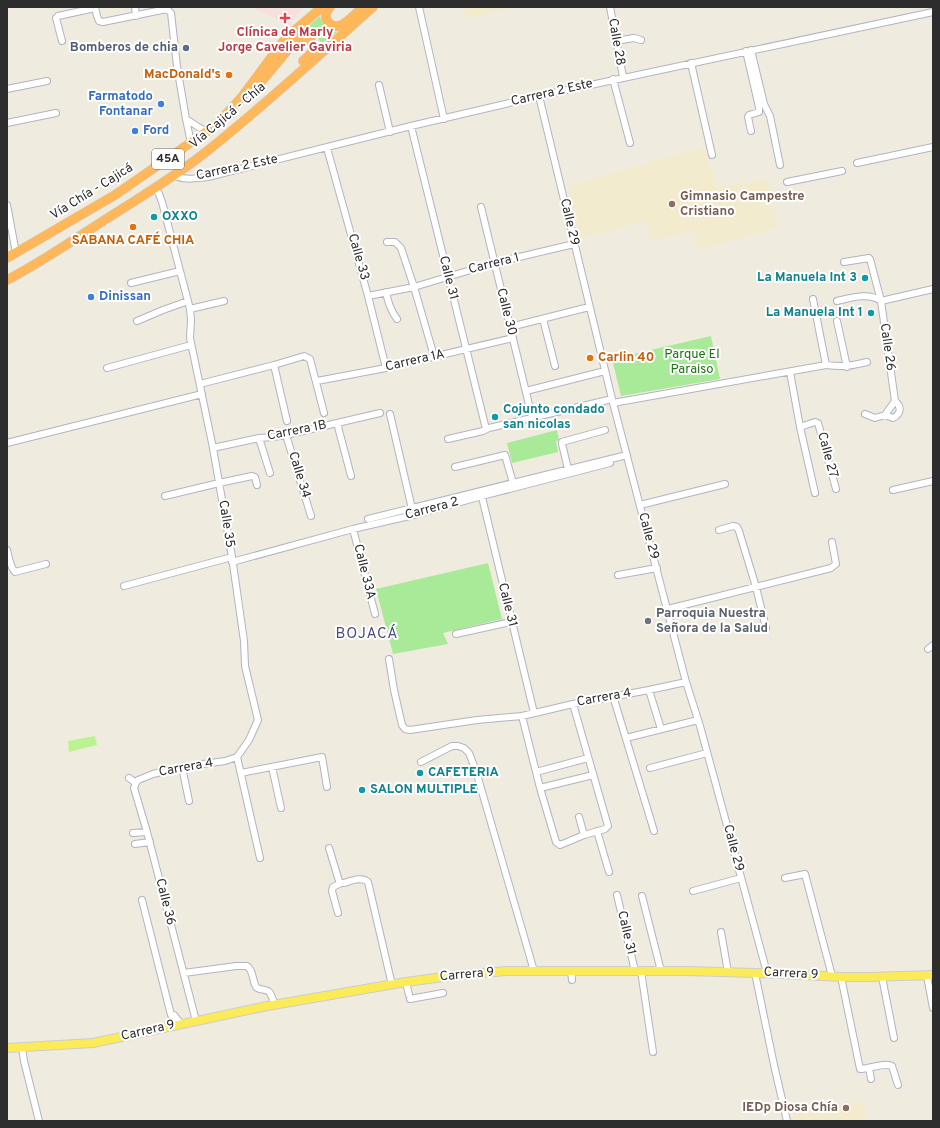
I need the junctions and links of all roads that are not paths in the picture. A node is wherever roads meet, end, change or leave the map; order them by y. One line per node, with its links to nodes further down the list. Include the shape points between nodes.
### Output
1 (135, 7): 10 (street)
2 (322, 7): 25 (highway, Vía Chía - Cajicá / 45A, via 282,43)
3 (330, 7): 4 (highway, via 326,15 329,24 333,26 344,24)
4 (363, 7)
5 (374, 7): 22 (highway, Vía Cajicá - Chía / 45A)
6 (419, 7): 28 (street)
7 (610, 7): 14 (street, Calle 28)
8 (95, 8): 10 (street, via 99,21 103,22); 13 (street, via 56,18)
9 (933, 12): 11 (street, Carrera 2 Este)
10 (136, 16): 27 (street, via 167,10 172,13)
11 (817, 36): 15 (street); 16 (street, Carrera 2 Este)
12 (641, 40): 14 (street, via 634,38)
13 (62, 41)
14 (616, 41): 18 (street, Calle 28)
15 (819, 44)
16 (748, 51): 17 (street, Carrera 2 Este); 31 (street, via 759,107 758,112 748,115); 40 (street, via 770,116)
17 (691, 63): 18 (street, Carrera 2 Este); 38 (street)
18 (623, 78): 19 (street, Carrera 2 Este)
19 (614, 80): 24 (street, Carrera 2 Este); 35 (street)
20 (47, 81): 23 (street)
21 (379, 85): 33 (street)
22 (281, 88): 25 (highway, via 286,77 313,51 312,42 308,38 296,40 256,88); 42 (highway, Vía Cajicá - Chía / 45A, via 205,153)
23 (7, 89)
24 (539, 96): 28 (street, Carrera 2 Este); 48 (street, Calle 29)
25 (242, 97): 32 (highway, Vía Chía - Cajicá / 45A)
26 (56, 112): 29 (street)
27 (186, 119): 32 (street); 34 (street)
28 (444, 119): 30 (street, Carrera 2 Este)
29 (7, 123)
30 (411, 126): 33 (street, Carrera 2 Este); 54 (street, Calle 31)
31 (751, 131)
32 (206, 132): 34 (highway, Vía Chía - Cajicá / 45A)
33 (390, 132): 37 (street, Carrera 2 Este)
34 (191, 143): 49 (highway, Vía Chía - Cajicá / 45A, via 115,195)
35 (630, 144)
36 (933, 147): 39 (street)
37 (327, 148): 42 (street, Carrera 2 Este, via 208,177 192,179); 60 (street, Calle 33)
38 (712, 155)
39 (856, 163)
40 (780, 164)
41 (842, 171): 43 (street)
42 (174, 175): 44 (highway, Vía Cajicá - Chía / 45A)
43 (787, 182)
44 (155, 188): 53 (street, Calle 35); 55 (highway, Vía Cajicá - Chía / 45A, via 43,260)
45 (7, 205): 49 (street)
46 (481, 207): 52 (street, Calle 30)
47 (387, 242): 57 (street, via 394,242 401,248)
48 (574, 244): 52 (street, Carrera 1); 66 (street, Calle 29)
49 (16, 253): 50 (highway, Vía Chía - Cajicá / 45A)
50 (7, 258)
51 (844, 262): 65 (street, Calle 26, via 870,259)
52 (494, 263): 54 (street, Carrera 1); 72 (street, Calle 30)
53 (180, 271): 56 (street); 64 (street, Calle 35)
54 (448, 276): 57 (street, Carrera 1); 75 (street, Calle 31)
55 (7, 280)
56 (131, 283)
57 (414, 287): 59 (street, Carrera 1); 76 (street)
58 (933, 289): 65 (street)
59 (386, 292): 60 (street, Carrera 1); 68 (street)
60 (368, 296): 83 (street, Calle 33)
61 (813, 299): 78 (street)
62 (224, 300): 67 (street)
63 (837, 300): 65 (street, via 861,296)
64 (188, 301): 67 (street, Calle 35); 70 (street)
65 (881, 301): 91 (street, Calle 26)
66 (590, 307): 69 (street); 84 (street, Calle 29)
67 (190, 309): 74 (street, Calle 35)
68 (397, 319)
69 (543, 319): 72 (street); 80 (street)
70 (137, 321)
71 (837, 321): 81 (street)
72 (510, 327): 73 (street, Calle 30)
73 (513, 338): 75 (street, Carrera 1A); 88 (street, Calle 30)
74 (191, 345): 82 (street); 87 (street, Calle 35)
75 (466, 349): 76 (street, Carrera 1A); 101 (street, Calle 31)
76 (434, 356): 83 (street, Carrera 1A)
77 (867, 362): 81 (street)
78 (826, 365): 81 (street); 85 (street)
79 (274, 366): 86 (street, via 308,357); 87 (street); 98 (street)
80 (555, 366)
81 (847, 366)
82 (107, 368)
83 (386, 368): 86 (street, Carrera 1A)
84 (605, 371): 88 (street); 90 (street, Calle 29)
85 (790, 372): 90 (street); 100 (street)
86 (317, 381): 92 (street)
87 (200, 384): 89 (street, Calle 35)
88 (526, 391): 97 (street, Calle 30)
89 (202, 394): 106 (street); 107 (street, Calle 35)
90 (613, 401): 97 (street); 108 (street, Calle 29)
91 (895, 401): 96 (street); 96 (street, Calle 26, via 900,413 891,418)
92 (324, 413)
93 (380, 413): 99 (street, Carrera 1B)
94 (390, 414): 125 (street)
95 (865, 414): 96 (street, via 875,418)
96 (885, 416)
97 (532, 417): 101 (street)
98 (287, 420)
99 (337, 423): 103 (street, Carrera 1B); 112 (street)
100 (800, 427): 118 (street, Calle 27, via 818,423); 121 (street)
101 (486, 429): 105 (street)
102 (605, 430): 110 (street, via 562,442)
103 (286, 435): 104 (street, Carrera 1B); 126 (street, Calle 34)
104 (259, 438): 107 (street, Carrera 1B); 111 (street)
105 (448, 439)
106 (7, 443)
107 (213, 448): 114 (street, Calle 35)
108 (628, 457): 110 (street); 117 (street, via 539,482); 123 (street, Calle 29)
109 (454, 467): 117 (street, via 506,455)
110 (568, 469): 117 (street)
111 (270, 473)
112 (351, 476)
113 (933, 481): 119 (street)
114 (220, 482): 115 (street, via 254,476); 122 (street); 132 (street, Calle 35)
115 (257, 484)
116 (725, 484): 123 (street)
117 (513, 486): 120 (street, Carrera 2)
118 (836, 489)
119 (893, 490)
120 (480, 493): 124 (street, Carrera 2); 140 (street, Calle 31)
121 (815, 493)
122 (165, 496)
123 (640, 505): 134 (street, Calle 29)
124 (436, 506): 125 (street); 128 (street, Carrera 2)
125 (412, 509): 127 (street)
126 (311, 516)
127 (368, 519)
128 (353, 529): 132 (street, Carrera 2); 139 (street, Calle 33A)
129 (719, 530): 137 (street, via 737,527)
130 (832, 542): 137 (street, via 836,564 831,568)
131 (7, 550): 133 (street, via 15,572)
132 (232, 559): 136 (street, Carrera 2); 154 (street, Calle 35, via 244,641 245,666 258,720 250,740)
133 (46, 564)
134 (657, 568): 135 (street); 138 (street, Calle 29)
135 (618, 575)
136 (124, 586)
137 (756, 587): 138 (street); 141 (street)
138 (668, 608): 144 (street, Calle 29)
139 (375, 614)
140 (511, 622): 142 (street); 148 (street, Calle 31)
141 (766, 628)
142 (456, 634)
143 (389, 659): 149 (street, Carrera 4, via 402,725 405,729)
144 (686, 682): 145 (street, Carrera 4); 150 (street, Calle 29)
145 (649, 690): 146 (street, Carrera 4); 151 (street)
146 (613, 696): 147 (street, Carrera 4); 152 (street)
147 (573, 704): 148 (street, Carrera 4); 155 (street)
148 (534, 713): 149 (street, Carrera 4)
149 (522, 716): 160 (street)
150 (698, 720): 151 (street); 153 (street, Calle 29)
151 (661, 729): 152 (street)
152 (626, 738): 171 (street)
153 (708, 753): 159 (street); 180 (street, Calle 29)
154 (237, 757): 157 (street, Carrera 4); 161 (street)
155 (588, 758): 160 (street); 162 (street)
156 (421, 762): 189 (street, via 452,746 464,748 471,755)
157 (182, 767): 164 (street, Carrera 4, via 153,774); 167 (street)
158 (272, 767): 161 (street); 165 (street, via 322,757); 168 (street)
159 (650, 768)
160 (536, 772): 166 (street)
161 (241, 774): 178 (street)
162 (593, 775): 166 (street); 170 (street, via 607,827)
163 (129, 778): 164 (street)
164 (136, 783): 172 (street, Calle 36, via 134,788)
165 (327, 787)
166 (540, 788): 174 (street, via 556,842 560,845)
167 (189, 801)
168 (281, 808)
169 (579, 817): 174 (street)
170 (597, 831): 174 (street); 179 (street)
171 (654, 831)
172 (147, 832): 173 (street); 175 (street, Calle 36)
173 (133, 833)
174 (584, 835)
175 (150, 842): 176 (street); 195 (street, Calle 36)
176 (135, 844)
177 (329, 848): 182 (street)
178 (260, 858)
179 (609, 872)
180 (741, 878): 183 (street); 196 (street, Calle 29)
181 (786, 878): 197 (street, via 805,874)
182 (341, 883): 187 (street, via 333,887 332,891); 203 (street, via 362,879 368,882)
183 (693, 891)
184 (617, 896): 191 (street, Calle 31)
185 (642, 896): 192 (street)
186 (142, 900): 207 (street)
187 (338, 913)
188 (721, 932): 193 (street)
189 (534, 971): 190 (main road, Carrera 9); 202 (main road, Carrera 9, via 458,975)
190 (571, 971): 191 (main road, Carrera 9); 201 (street)
191 (638, 971): 192 (main road, Carrera 9); 214 (street, Calle 31)
192 (661, 971): 193 (main road, Carrera 9)
193 (728, 972): 194 (main road, Carrera 9)
194 (755, 972): 196 (main road, Carrera 9); 219 (street)
195 (184, 973): 205 (street, via 247,966 251,970 256,986 270,992); 208 (street, Calle 36)
196 (767, 973): 197 (main road, Carrera 9)
197 (832, 976): 199 (main road, Carrera 9)
198 (930, 976): 200 (main road, Carrera 9); 206 (street)
199 (841, 977): 200 (main road, Carrera 9); 215 (street, via 860,1069)
200 (882, 977): 211 (street)
201 (572, 980)
202 (406, 982): 203 (main road, Carrera 9); 204 (street, via 410,997)
203 (392, 985): 205 (main road, Carrera 9)
204 (443, 993)
205 (274, 1005): 208 (main road, Carrera 9)
206 (933, 1008)
207 (172, 1014): 209 (street); 210 (street)
208 (196, 1021): 209 (main road, Carrera 9)
209 (180, 1024): 210 (main road, Carrera 9)
210 (167, 1028): 213 (main road, Carrera 9, via 93,1043)
211 (894, 1038)
212 (7, 1048): 213 (main road, Carrera 9)
213 (22, 1048): 218 (street)
214 (653, 1052)
215 (869, 1068): 216 (street); 217 (street, via 890,1064)
216 (871, 1079)
217 (898, 1085)
218 (40, 1121)
219 (787, 1121)

